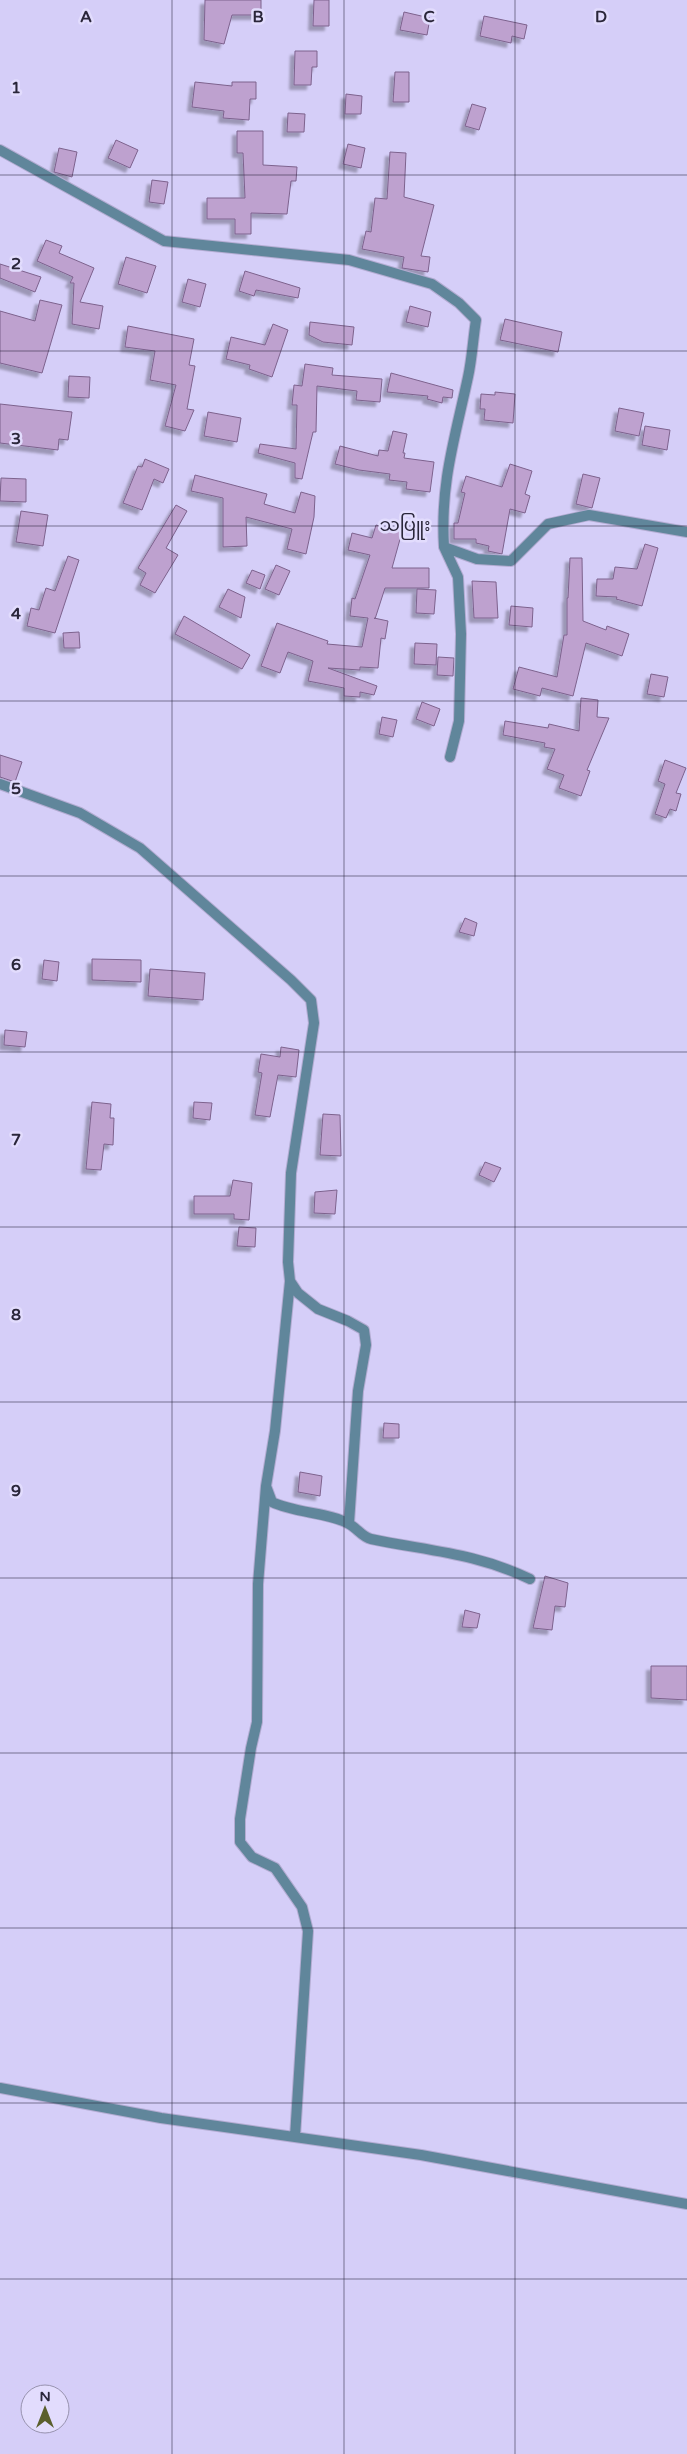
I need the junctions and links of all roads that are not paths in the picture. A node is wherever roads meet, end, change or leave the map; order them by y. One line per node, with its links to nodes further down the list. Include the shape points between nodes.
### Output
1 (2, 156): 3 (street, via 164,242 349,260 432,284 459,303 476,320 468,375 447,464 442,516)
2 (687, 532): 3 (street, via 589,516 548,524 511,561 477,559)
3 (444, 547): 4 (street, via 458,577 461,634 459,721)
4 (450, 757)
5 (0, 784): 6 (street, via 80,813 140,848 257,948 310,1000 314,1022 291,1173)
6 (290, 1282): 7 (street, via 276,1431); 8 (street, via 318,1309 364,1330 366,1345 358,1391)
7 (266, 1486): 8 (street, via 272,1502); 11 (street, via 258,1584 257,1722 250,1748 240,1842 252,1857 275,1868 302,1907 308,1932)
8 (349, 1523): 9 (street, via 367,1538 480,1559)
9 (530, 1579)
10 (0, 2088): 11 (street, via 161,2118)
11 (295, 2137): 12 (street, via 421,2155)
12 (687, 2204)

